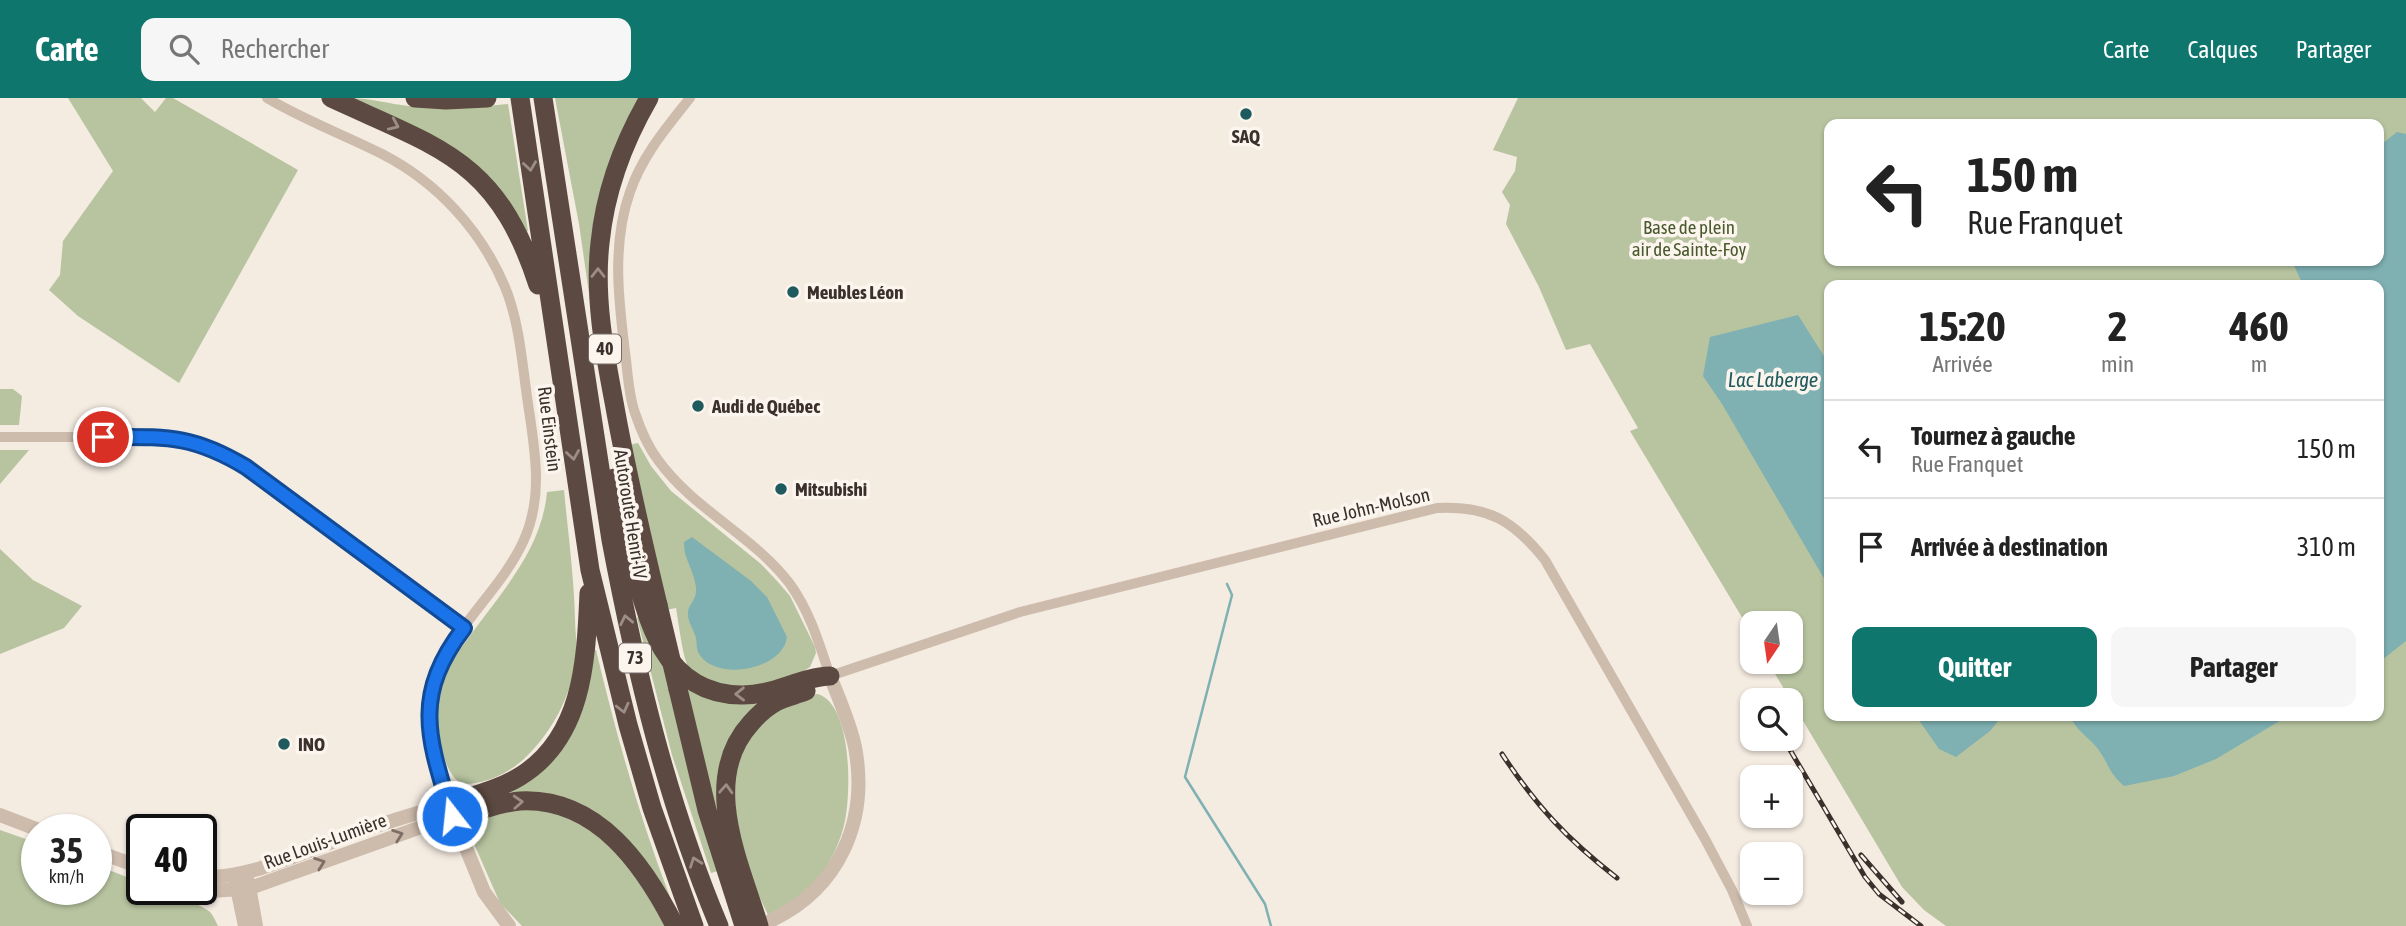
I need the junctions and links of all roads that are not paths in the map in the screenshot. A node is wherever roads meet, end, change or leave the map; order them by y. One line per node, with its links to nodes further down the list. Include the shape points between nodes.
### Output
1 (267, 98): 13 (street, Rue Einstein, via 412,171 447,201 477,236 506,289 518,336 537,462 534,512 509,567)
2 (331, 98): 10 (highway, one-way to 10, via 444,151 489,188 523,244)
3 (415, 98): 4 (highway)
4 (486, 98)
5 (520, 98): 10 (highway, one-way to 10)
6 (543, 98): 9 (highway, Autoroute Henri-IV / 73)
7 (649, 98): 28 (highway, 40, one-way to 7, bridge, via 706,810 626,466 600,316 601,233 612,182)
8 (690, 98): 14 (street, via 647,155 621,226 620,292 634,411 657,458 674,480 788,581 804,605)
9 (548, 129): 14 (highway, one-way to 9, via 813,676 745,695 723,694 682,674 658,643 643,609 617,494 584,298); 27 (highway, Autoroute Henri-IV / 73, one-way to 9, via 662,764 624,611)
10 (555, 339): 12 (highway, one-way to 12)
11 (0, 437): 13 (street, via 167,437 214,449 246,467)
12 (590, 570): 15 (highway, via 582,680 554,745 514,779); 26 (highway, one-way to 26, via 631,737)
13 (464, 628): 15 (street, Rue Einstein, via 439,668 428,712 434,756)
14 (830, 676): 21 (street, via 858,770 848,841 826,880 801,904); 21 (highway, one-way to 14, via 725,804 732,751 744,731 775,702 816,687); 29 (street, Rue John-Molson, via 1020,611 1437,508 1485,513 1509,523 1545,560 1704,839)
15 (450, 810): 19 (street, Rue Louis-Lumière); 24 (street, Rue Einstein, via 484,892); 25 (highway, one-way to 25, via 468,814 523,801 548,803 595,821 635,859)
16 (0, 815): 17 (street)
17 (21, 823)
18 (217, 878): 19 (street)
19 (242, 882): 20 (street); 22 (street); 23 (street)
20 (217, 886)
21 (764, 924)
22 (245, 926)
23 (256, 926)
24 (509, 926)
25 (675, 926)
26 (694, 926)
27 (719, 926)
28 (744, 926)
29 (1747, 926)

